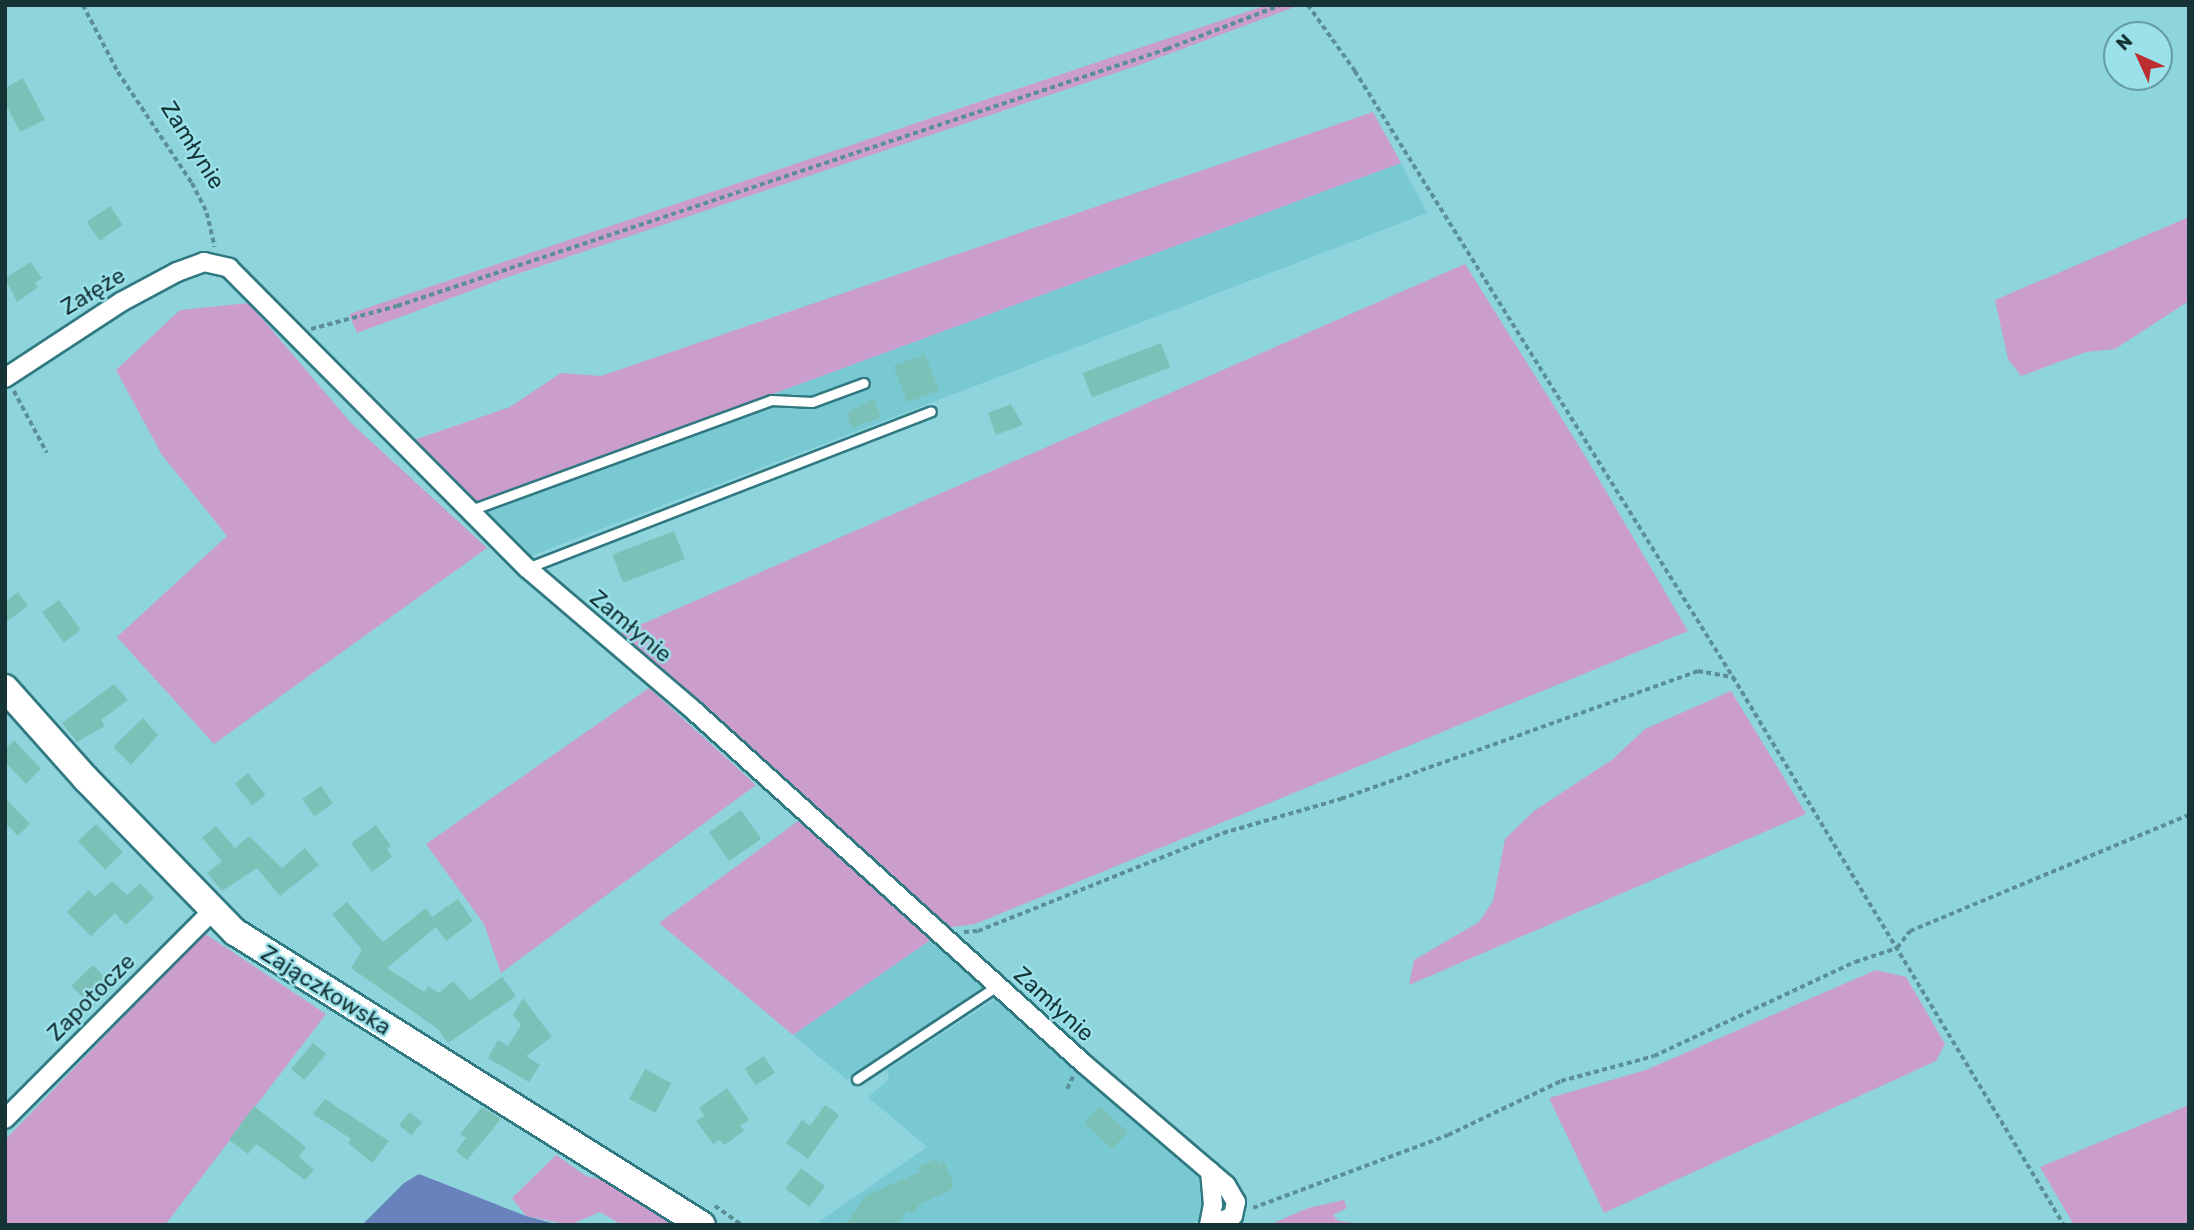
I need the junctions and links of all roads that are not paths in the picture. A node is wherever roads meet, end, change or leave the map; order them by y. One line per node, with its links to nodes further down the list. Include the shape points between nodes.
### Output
1 (214, 263): 2 (street, Załęże, via 191,265 150,286); 5 (street, Zamłynie, via 240,276)
2 (6, 378)
3 (864, 383): 5 (lane, via 812,402 772,400)
4 (931, 411): 6 (lane)
5 (467, 512): 6 (street, Zamłynie)
6 (527, 568): 9 (street, Zamłynie, via 691,708)
7 (5, 688): 8 (main road, Zajączkowska)
8 (212, 912): 12 (street, Zapotocze); 15 (main road, Zajączkowska, via 272,958)
9 (997, 986): 10 (lane); 14 (street, Zamłynie)
10 (858, 1079)
11 (5, 1092): 12 (street)
12 (18, 1106): 13 (street, Zapotocze)
13 (5, 1119)
14 (1210, 1171): 16 (street); 16 (street, Zamłynie, via 1234,1196 1233,1216)
15 (702, 1225)
16 (1210, 1225)

